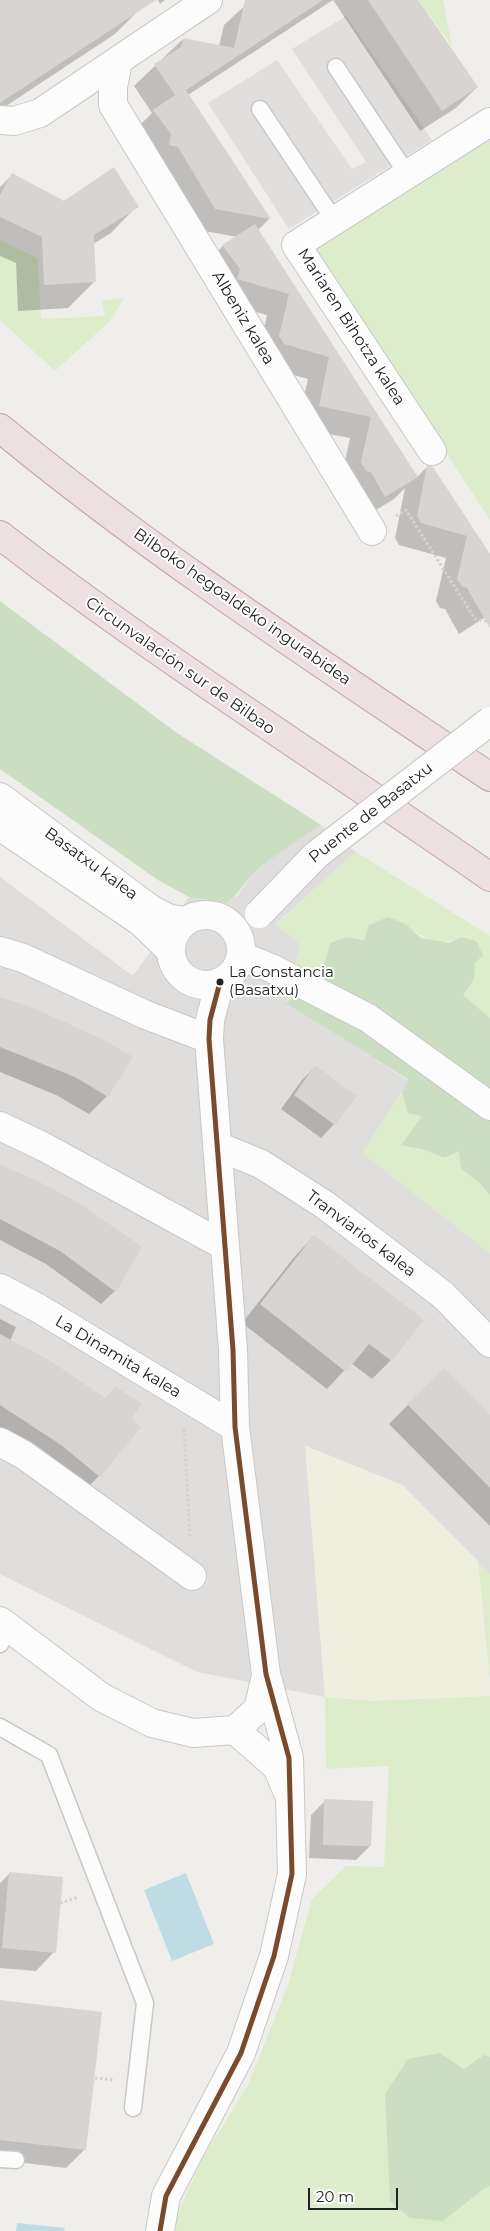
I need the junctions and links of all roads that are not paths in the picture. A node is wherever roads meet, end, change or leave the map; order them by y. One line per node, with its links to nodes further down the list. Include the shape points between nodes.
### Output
1 (208, 0): 2 (street)
2 (118, 61): 4 (street); 5 (street)
3 (336, 67): 9 (lane)
4 (56, 103): 5 (street, via 87,95); 7 (street, via 14,121)
5 (113, 105): 13 (street, Albeniz kalea)
6 (260, 109): 10 (lane)
7 (0, 120)
8 (490, 122): 9 (street, Mariaren Bihotza kalea)
9 (407, 174): 10 (street, Mariaren Bihotza kalea)
10 (334, 220): 12 (street, Mariaren Bihotza kalea, via 296,245)
11 (0, 428): 16 (highway, Bilboko hegoaldeko ingurabidea, via 124,526)
12 (432, 451)
13 (372, 531)
14 (0, 535): 19 (highway, Circunvalación sur de Bilbao, via 74,592 232,704)
15 (490, 721): 21 (street, Puente de Basatxu, bridge, via 316,855 260,914)
16 (490, 777)
17 (0, 797): 20 (street, Basatxu kalea, via 152,910 170,919)
18 (0, 826): 22 (street, Basatxu kalea, via 142,922)
19 (490, 877)
20 (187, 921): 21 (street, via 196,917 217,917); 22 (street, via 173,939)
21 (234, 929): 24 (street, via 239,937)
22 (171, 950): 25 (street, via 176,968)
23 (0, 952): 27 (street, via 23,958 146,1015)
24 (241, 956): 26 (street, via 237,967); 28 (street, via 368,1018)
25 (188, 980): 26 (street, via 204,984); 27 (street)
26 (220, 982): 27 (street)
27 (210, 1030): 30 (street)
28 (490, 1106)
29 (0, 1126): 31 (street, via 44,1146)
30 (217, 1146): 31 (street); 33 (street, Tranviarios kalea, via 261,1164 325,1204 443,1295)
31 (225, 1246): 34 (street)
32 (0, 1288): 34 (street, La Dinamita kalea)
33 (490, 1343)
34 (235, 1426): 38 (street)
35 (0, 1442): 36 (street, via 24,1455)
36 (192, 1576)
37 (3, 1631): 40 (street, via 101,1697 152,1724 193,1733)
38 (266, 1674): 40 (street, via 258,1709); 41 (street, via 289,1758)
39 (0, 1728): 42 (lane, via 49,1755 145,2003)
40 (235, 1730): 41 (street, via 277,1768)
41 (290, 1796): 43 (street, via 292,1874 274,1956 241,2053 166,2196)
42 (133, 2108)
43 (160, 2231)

